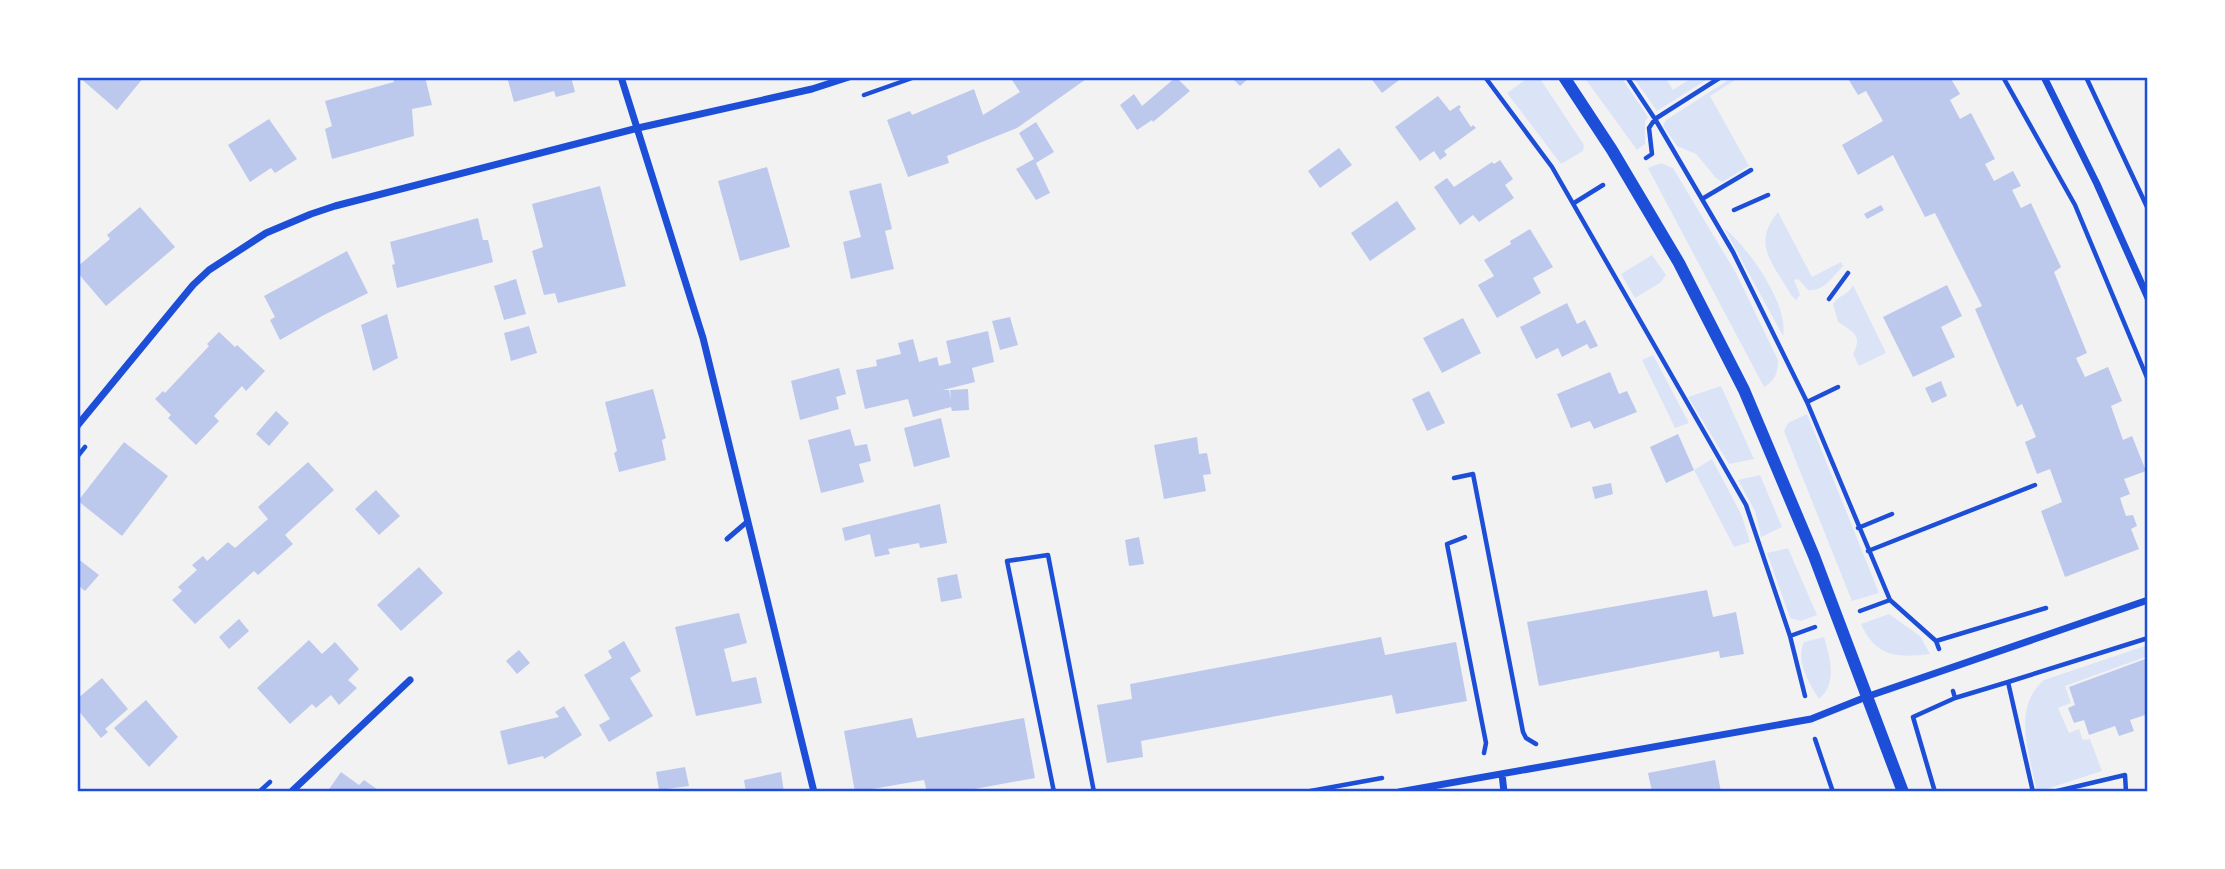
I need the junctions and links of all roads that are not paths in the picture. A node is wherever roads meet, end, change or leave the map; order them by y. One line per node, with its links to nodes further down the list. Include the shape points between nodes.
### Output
1 (621, 77): 5 (street)
2 (849, 77): 5 (street)
3 (1563, 77): 12 (street, via 1679,263 1744,390 1785,483)
4 (2044, 77): 6 (street)
5 (638, 128): 7 (street, via 335,206 266,233 226,257 193,285); 8 (street, via 694,305)
6 (2148, 298)
7 (77, 426)
8 (748, 520): 9 (lane); 15 (street)
9 (727, 538)
10 (2148, 600): 12 (street)
11 (410, 680): 14 (street)
12 (1866, 697): 13 (street, via 1811,719); 18 (street)
13 (1502, 774): 16 (street); 17 (street)
14 (291, 792)
15 (814, 792)
16 (1399, 792)
17 (1504, 792)
18 (1903, 792)

